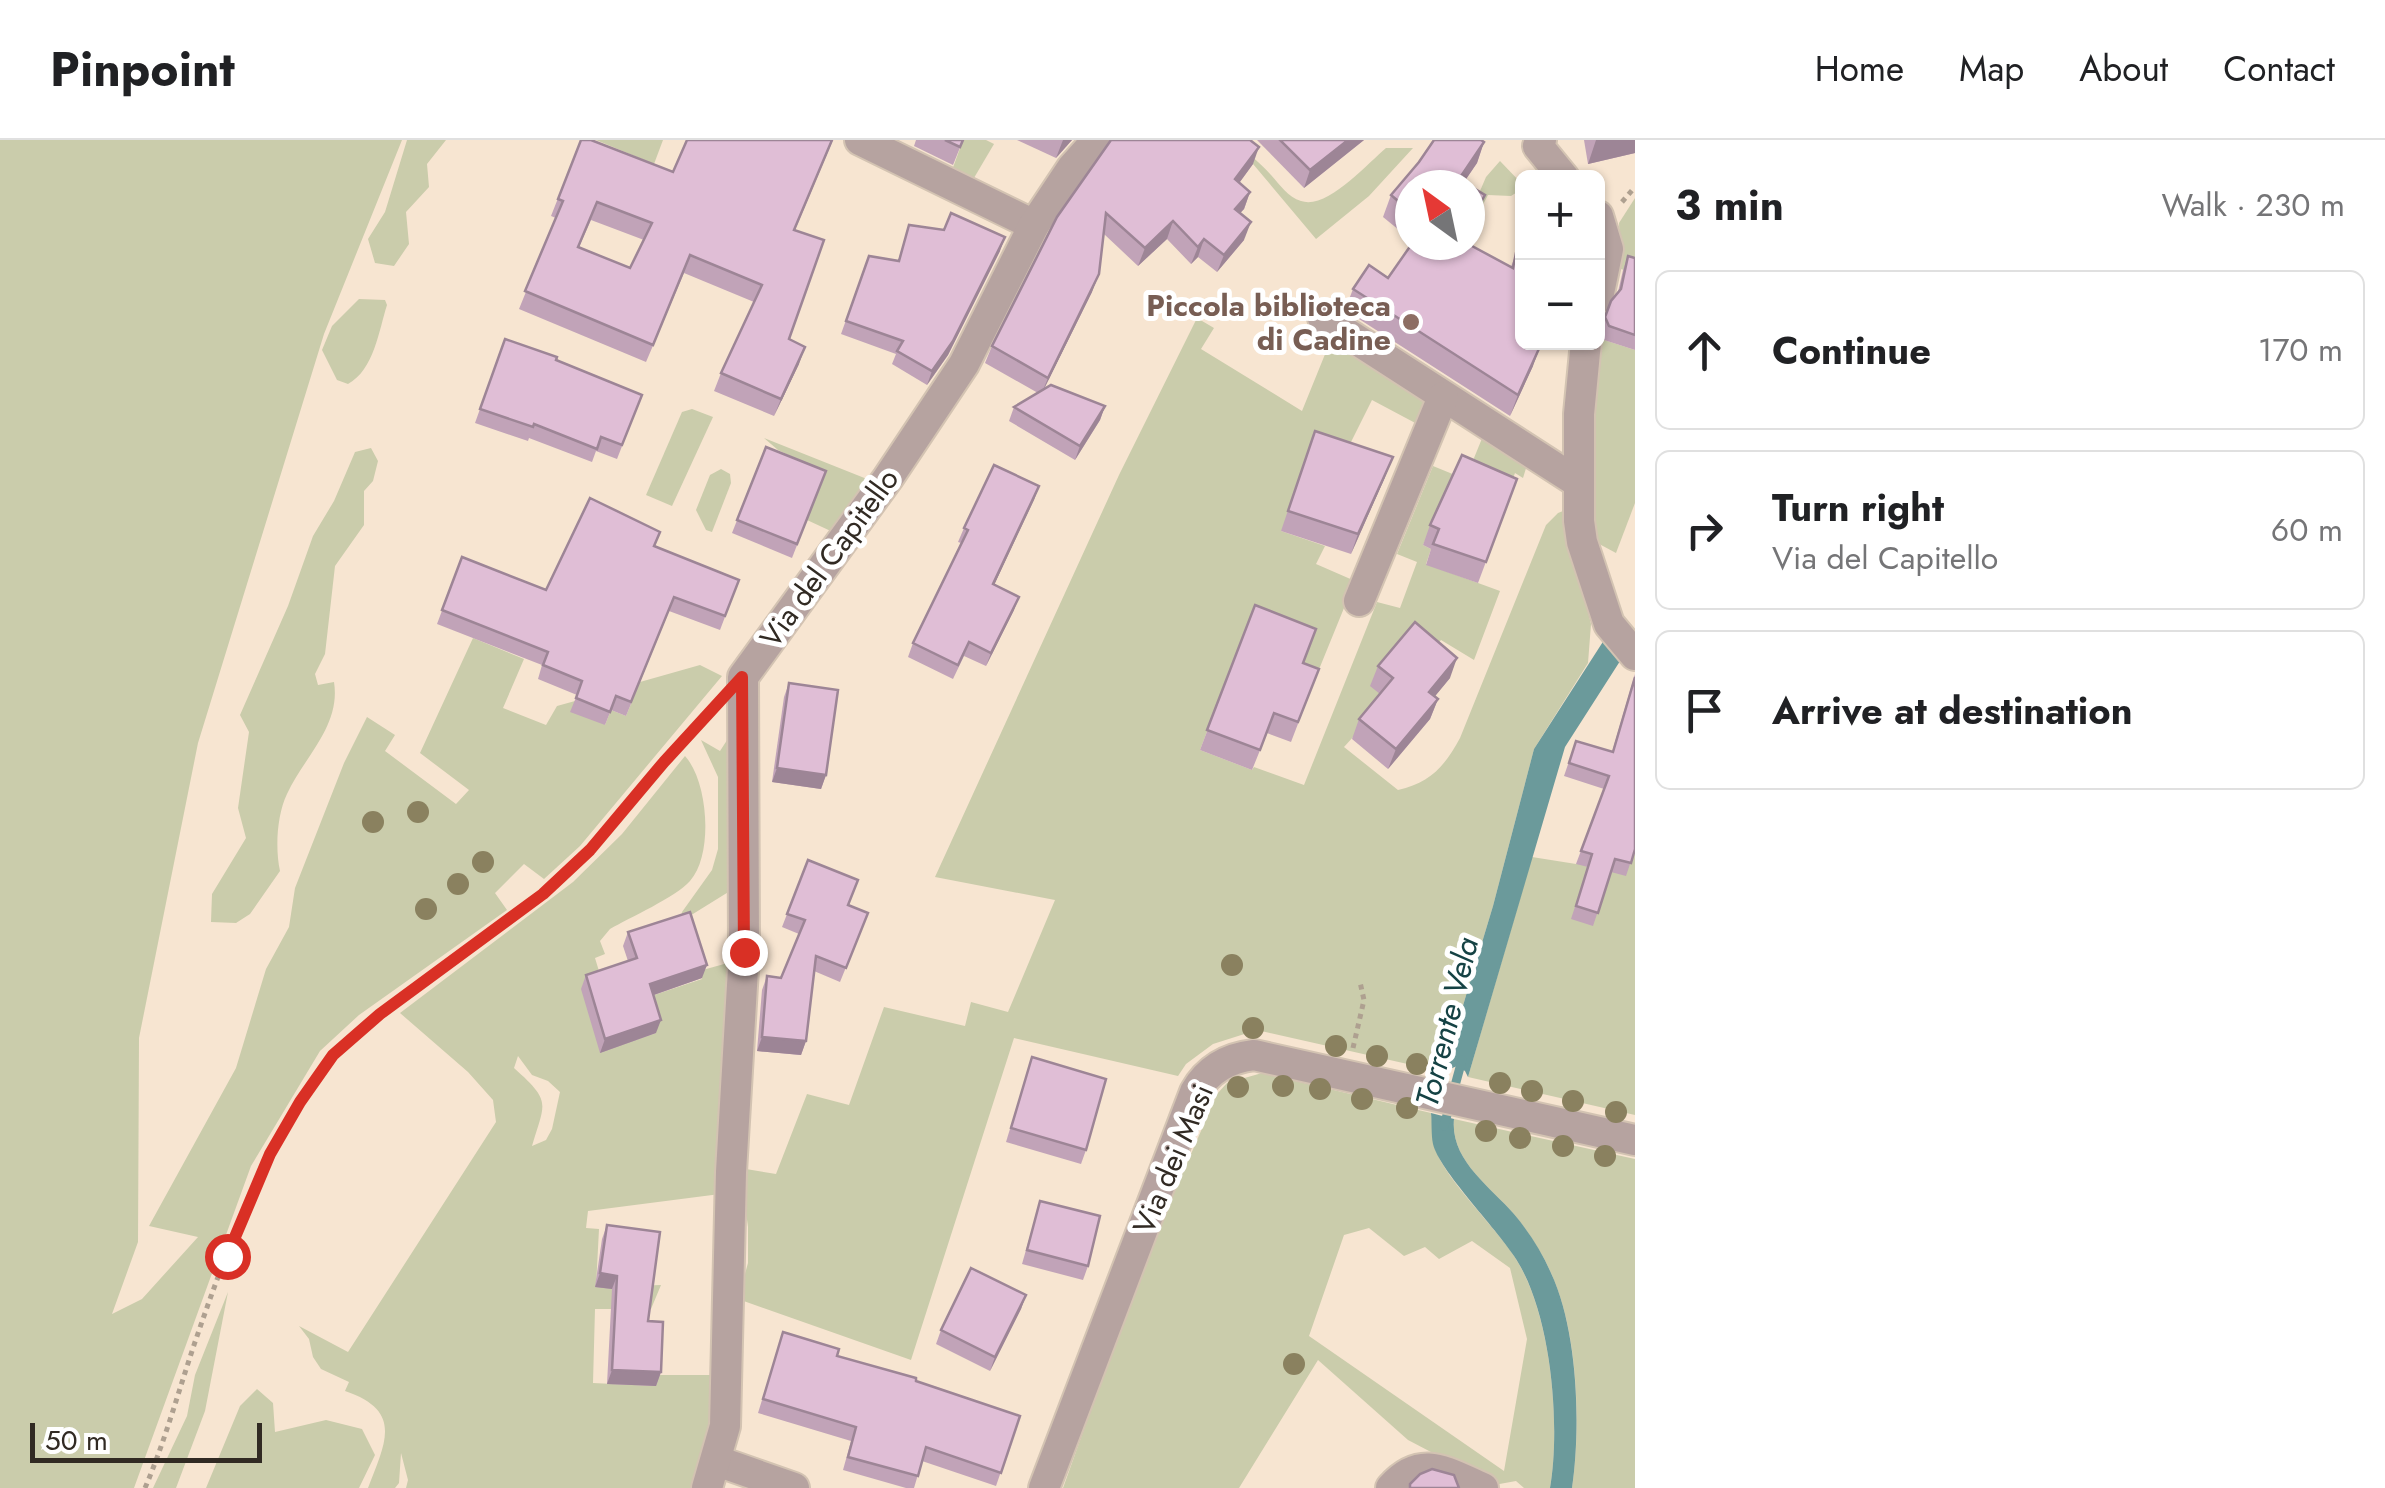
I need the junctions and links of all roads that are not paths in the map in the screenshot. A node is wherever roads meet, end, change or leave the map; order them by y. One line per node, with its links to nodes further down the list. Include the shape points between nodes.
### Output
1 (860, 140): 5 (street)
2 (1097, 140): 5 (street, Via del Capitello)
3 (1536, 142): 4 (street)
4 (1558, 170)
5 (1034, 225): 15 (street, Via del Capitello, via 964,364 742,677 742,1000 725,1426)
6 (1605, 239): 7 (street)
7 (1605, 264)
8 (1323, 318): 10 (street)
9 (1585, 350): 11 (street)
10 (1443, 397): 11 (street); 12 (street)
11 (1578, 483): 13 (street, via 1582,542)
12 (1359, 601)
13 (1627, 646)
14 (1635, 1140): 17 (street, Via dei Masi, via 1254,1056 1213,1068 1198,1086)
15 (712, 1475): 16 (street)
16 (794, 1488)
17 (1044, 1488)
18 (1391, 1488): 19 (street, via 1405,1472 1434,1467)
19 (1483, 1488)

